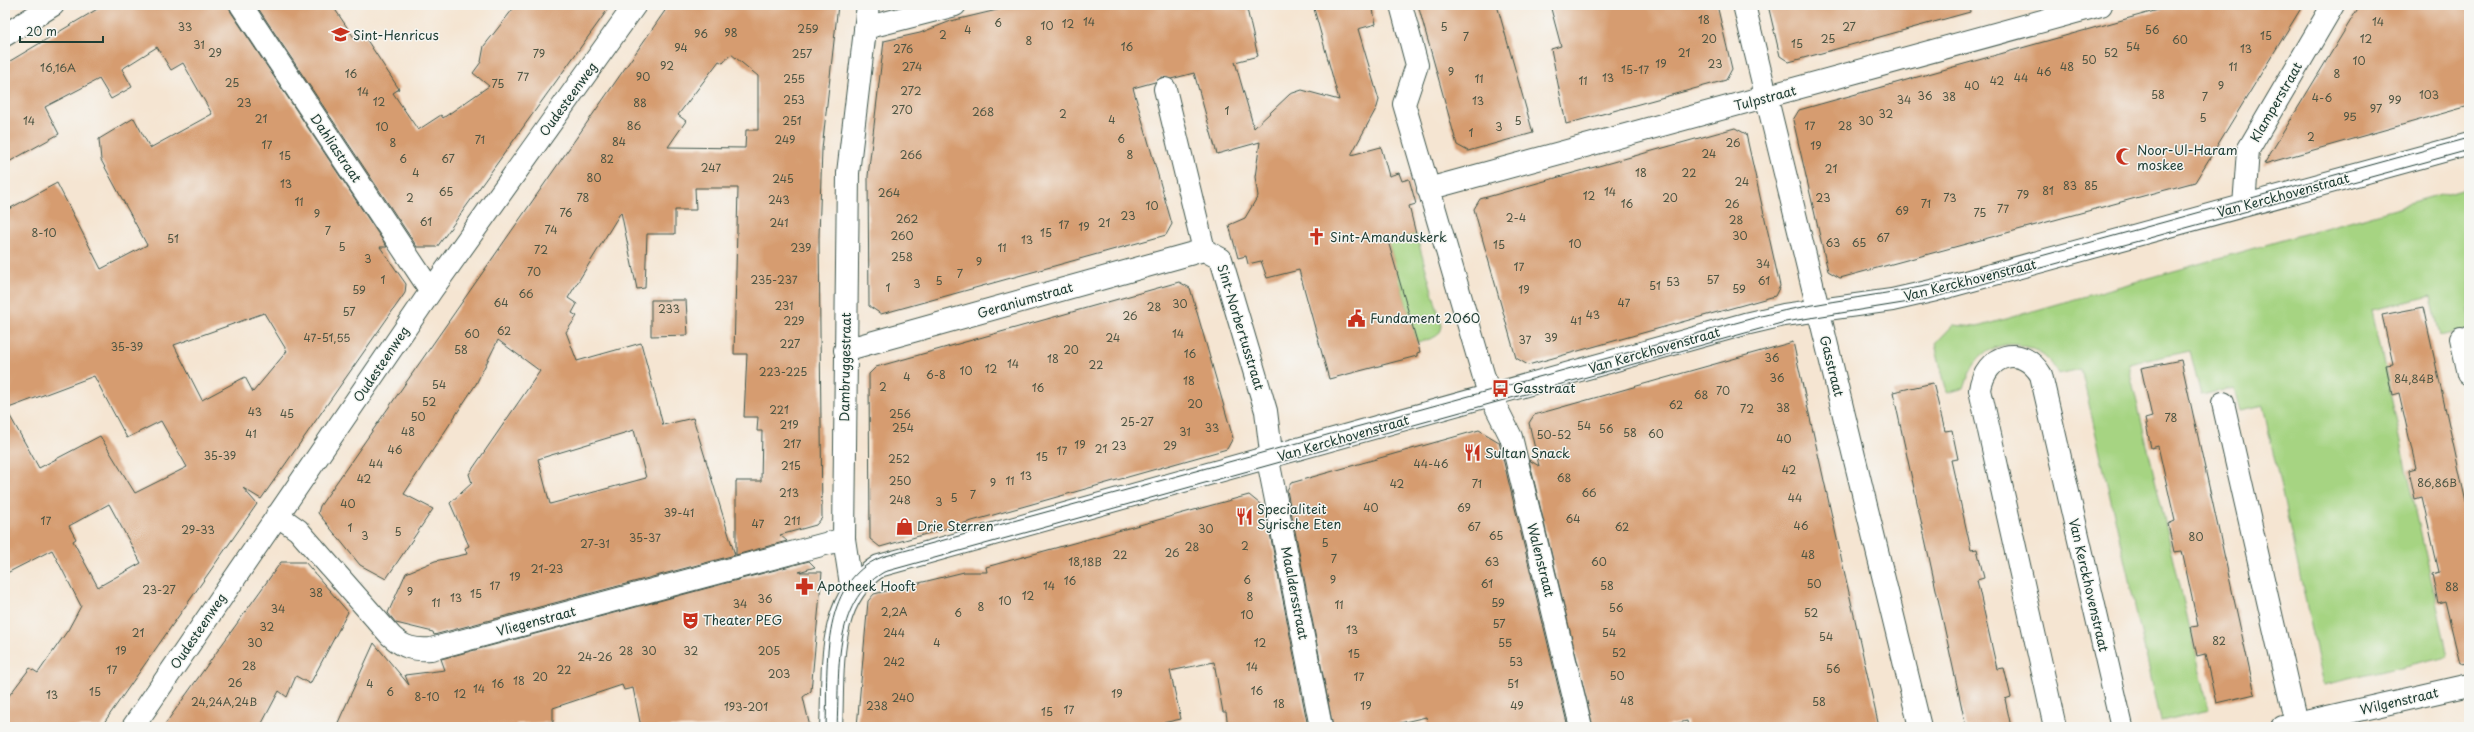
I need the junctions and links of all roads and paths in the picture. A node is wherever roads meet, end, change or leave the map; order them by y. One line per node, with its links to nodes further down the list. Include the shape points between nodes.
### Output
1 (53, 5): 11 (street)
2 (241, 5): 18 (street, Dahliastraat)
3 (635, 5): 18 (street, Oudesteenweg)
4 (868, 5): 10 (street, Dambruggestraat)
5 (955, 5): 10 (street)
6 (1401, 5): 15 (street, Walenstraat, via 1417,65 1404,104)
7 (1744, 5): 13 (street, Gasstraat)
8 (2101, 5): 13 (street, Tulpstraat)
9 (2333, 5): 16 (street, Klamperstraat, via 2248,150)
10 (865, 28): 21 (street, Dambruggestraat, via 848,172)
11 (5, 35)
12 (1165, 89): 17 (street)
13 (1766, 97): 15 (street, Tulpstraat); 19 (street, Gasstraat)
14 (2469, 144): 16 (street, Van Kerckhovenstraat)
15 (1428, 189): 23 (street, Walenstraat)
16 (2244, 206): 19 (street, Van Kerckhovenstraat, via 1936,290 1892,300)
17 (1204, 250): 21 (street, Geraniumstraat); 25 (street, Sint-Norbertusstraat, via 1221,259 1266,411)
18 (431, 291): 26 (street, Oudesteenweg)
19 (1818, 310): 23 (street, Van Kerckhovenstraat, via 1745,324); 35 (street, Gasstraat)
20 (2461, 338): 22 (street)
21 (845, 350): 27 (street, Dambruggestraat)
22 (2469, 374)
23 (1490, 396): 25 (street, Van Kerckhovenstraat); 34 (street, Walenstraat, via 1511,437)
24 (2223, 403): 30 (street)
25 (1270, 458): 28 (street, Van Kerckhovenstraat, via 880,566); 33 (street, Maaldersstraat, via 1269,465)
26 (277, 515): 27 (street, Vliegenstraat, via 298,530 391,636 402,645 415,650 431,649); 31 (street, Oudesteenweg)
27 (844, 539): 28 (street, Dambruggestraat)
28 (852, 591): 32 (street, via 844,605 837,630)
29 (2469, 685): 30 (street, Wilgenstraat)
30 (2289, 725)
31 (133, 727)
32 (831, 727)
33 (1321, 727)
34 (1581, 727)
35 (1920, 727)
36 (2056, 727): 37 (street, Van Kerckhovenstraat, via 1980,390 1982,377 1988,367 2006,357 2017,356 2027,359 2035,365 2041,375)
37 (2122, 727)

